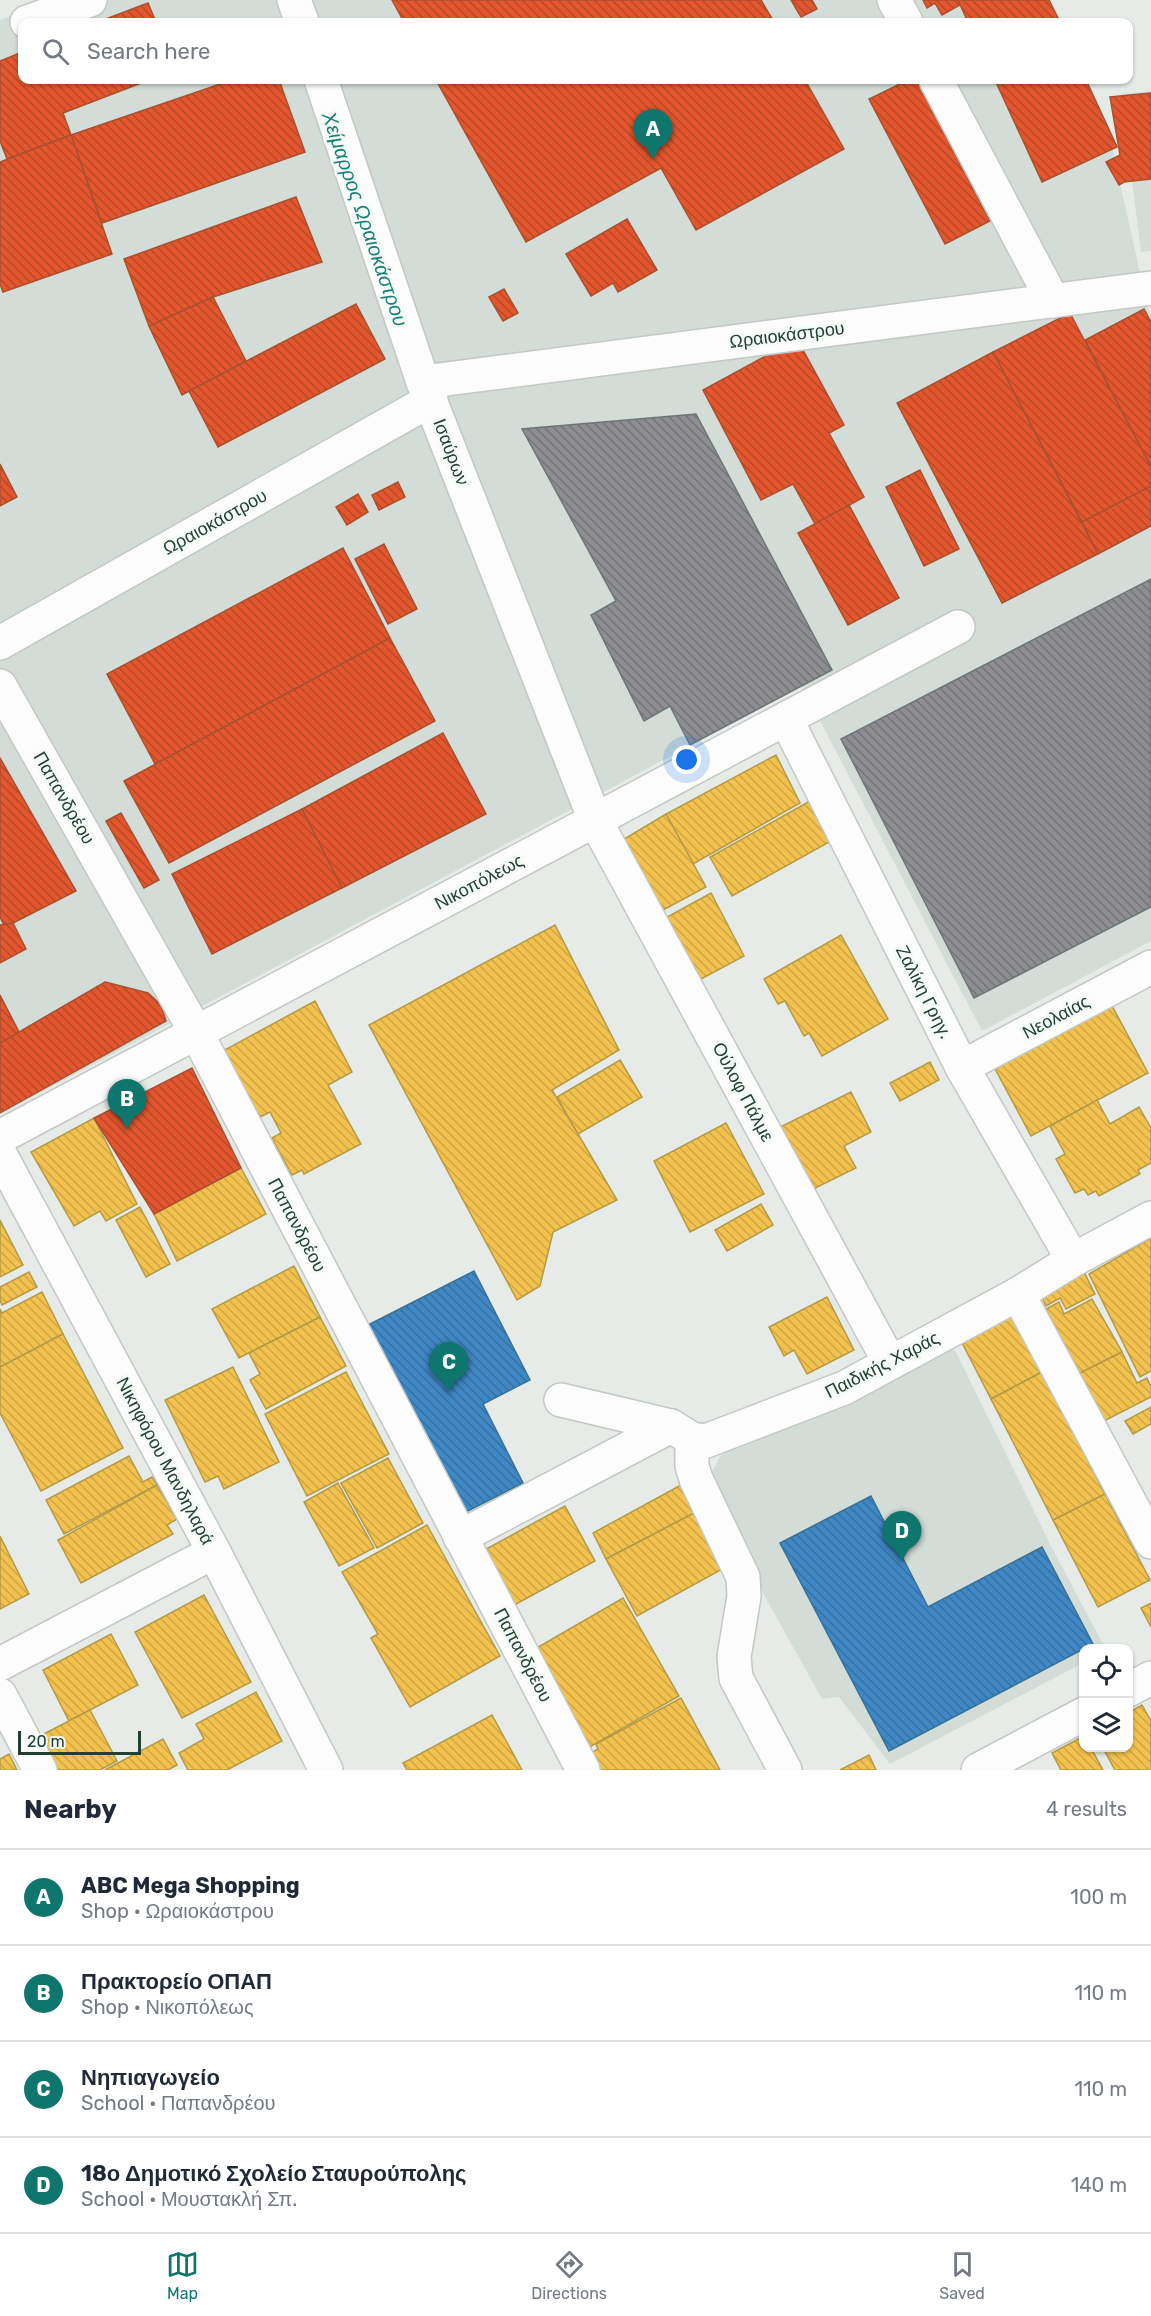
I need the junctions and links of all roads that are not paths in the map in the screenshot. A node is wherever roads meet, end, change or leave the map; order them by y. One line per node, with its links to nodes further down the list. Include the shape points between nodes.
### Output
1 (90, 0): 4 (street)
2 (294, 0): 5 (street)
3 (894, 0): 6 (street)
4 (38, 18)
5 (301, 18)
6 (904, 18)
7 (18, 25): 8 (street)
8 (0, 32)
9 (322, 84): 13 (street, Ισαύρων)
10 (938, 84): 12 (street)
11 (1151, 288): 12 (street, Ωραιοκάστρου)
12 (1053, 301): 13 (street, Ωραιοκάστρου)
13 (427, 391): 15 (street, Ωραιοκάστρου); 18 (street, Ισαύρων)
14 (958, 627): 17 (street, Νικοπόλεως)
15 (0, 643)
16 (0, 686): 20 (street, Παπανδρέου)
17 (786, 719): 18 (street, Νικοπόλεως); 21 (street, Ζαλίκη Γρηγ.)
18 (595, 820): 20 (street, Νικοπόλεως); 27 (street, Ούλοφ Πάλμε)
19 (1151, 968): 21 (street, Νεολαίας)
20 (197, 1034): 22 (street, Νικοπόλεως); 30 (street, Παπανδρέου)
21 (962, 1067): 25 (street, Ζαλίκη Γρηγ.)
22 (0, 1137)
23 (0, 1154): 32 (street, Νικηφόρου Μανδηλαρά)
24 (1151, 1218): 25 (street, Παιδικής Χαράς)
25 (1073, 1260): 26 (street, Παιδικής Χαράς)
26 (1018, 1294): 27 (street, Παιδικής Χαράς); 31 (street)
27 (890, 1364): 29 (street, Παιδικής Χαράς, via 844,1388 706,1442)
28 (561, 1400): 29 (street, Παιδικής Χαράς)
29 (681, 1432): 30 (street); 41 (street, via 696,1479 744,1583 734,1657 736,1678)
30 (460, 1537): 40 (street, Παπανδρέου)
31 (1151, 1542)
32 (214, 1552): 33 (street); 39 (street, Νικηφόρου Μανδηλαρά)
33 (0, 1664)
34 (1151, 1678): 35 (street)
35 (1133, 1687)
36 (4, 1716): 38 (street)
37 (1079, 1716): 42 (street)
38 (40, 1770)
39 (326, 1770)
40 (583, 1770)
41 (784, 1770)
42 (978, 1770)

